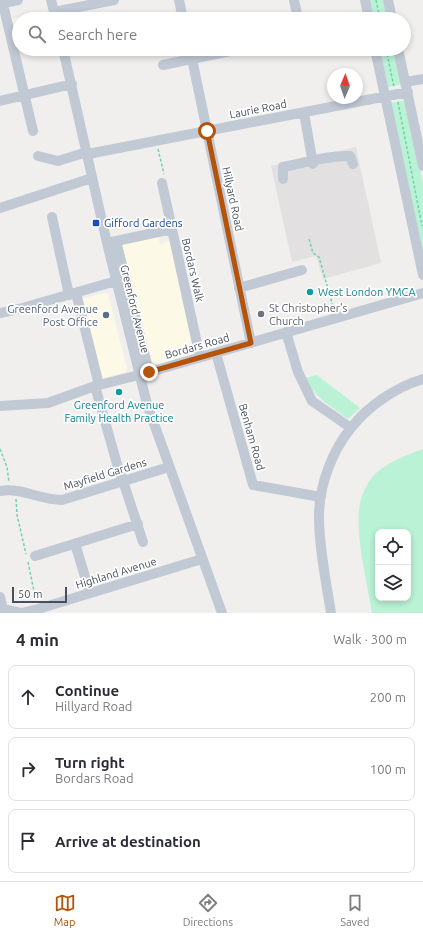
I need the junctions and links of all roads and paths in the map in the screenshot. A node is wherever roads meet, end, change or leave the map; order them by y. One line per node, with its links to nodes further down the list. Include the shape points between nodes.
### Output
1 (18, 0): 9 (street)
2 (51, 0): 10 (street)
3 (114, 0): 11 (street)
4 (179, 0): 12 (street)
5 (294, 0): 13 (street)
6 (365, 0): 14 (street)
7 (376, 0): 15 (path)
8 (388, 0): 16 (street)
9 (1, 3): 17 (street)
10 (54, 12)
11 (67, 12)
12 (182, 12)
13 (297, 12)
14 (368, 12)
15 (379, 12)
16 (391, 12)
17 (12, 47)
18 (14, 56): 31 (street)
19 (65, 56): 28 (street, Greenford Avenue)
20 (191, 56): 25 (street, Hillyard Road)
21 (206, 56): 25 (street)
22 (376, 56): 32 (street)
23 (388, 56): 30 (path)
24 (400, 56): 29 (street)
25 (192, 59): 26 (street); 37 (street, Hillyard Road)
26 (163, 65)
27 (423, 78): 29 (street, Laurie Road)
28 (72, 84): 31 (street); 39 (street, Greenford Avenue)
29 (407, 87): 32 (street, Laurie Road); 43 (street)
30 (395, 89)
31 (24, 96): 34 (street); 36 (street)
32 (385, 97): 35 (street, Laurie Road); 54 (street)
33 (397, 99): 50 (path)
34 (0, 101)
35 (304, 113): 37 (street, Laurie Road); 41 (street)
36 (33, 131)
37 (207, 131): 38 (street, Laurie Road); 56 (street, Hillyard Road)
38 (157, 141): 39 (street, Laurie Road); 46 (path, via 165,181)
39 (87, 153): 40 (street, Laurie Road, via 58,161); 44 (street, Greenford Avenue)
40 (38, 156)
41 (313, 163): 42 (street, via 339,155 350,156); 45 (street, via 283,168)
42 (353, 164)
43 (423, 166)
44 (92, 178): 47 (street); 52 (street, Greenford Avenue)
45 (283, 178)
46 (162, 183): 49 (street)
47 (0, 208)
48 (52, 217): 58 (street)
49 (172, 229): 52 (street, Bordars Walk); 64 (street, Bordars Walk)
50 (423, 230)
51 (310, 239): 60 (path, via 313,253 319,257)
52 (111, 242): 55 (street, Greenford Avenue); 65 (street)
53 (302, 270): 56 (street)
54 (423, 275)
55 (116, 281): 58 (street); 65 (street, Greenford Avenue)
56 (239, 288): 62 (street, Hillyard Road)
57 (423, 293): 60 (street, Bordars Road)
58 (73, 294): 59 (street); 67 (street)
59 (0, 313)
60 (336, 318): 61 (street, Bordars Road)
61 (286, 332): 62 (street, Bordars Road); 69 (street, via 298,372 312,401)
62 (251, 343): 63 (street, Bordars Road)
63 (216, 353): 64 (street, Bordars Road); 74 (street, Benham Road, via 253,485)
64 (200, 357): 65 (street, Bordars Road)
65 (144, 374): 67 (street, Bordars Road); 71 (street, Greenford Avenue, via 147,404)
66 (423, 379): 69 (street, via 389,395 368,410)
67 (97, 386): 68 (street, Bordars Road, via 48,403); 72 (street, via 112,450)
68 (0, 406)
69 (351, 428): 74 (street, via 339,446)
70 (0, 449): 73 (path, via 7,467)
71 (169, 467): 72 (street, Mayfield Gardens); 79 (street, Greenford Avenue)
72 (123, 481): 73 (street, Mayfield Gardens, via 62,500); 75 (street)
73 (8, 490): 82 (path, via 17,515)
74 (321, 497): 84 (street, via 320,535)
75 (138, 524): 76 (street); 78 (street)
76 (143, 542)
77 (76, 546): 80 (street)
78 (35, 556)
79 (202, 559): 80 (street, Highland Avenue); 83 (street, Greenford Avenue)
80 (90, 593): 82 (street, Highland Avenue)
81 (0, 597): 82 (street, Highland Avenue, via 3,609 20,613)
82 (38, 609)
83 (222, 613)
84 (330, 613)

